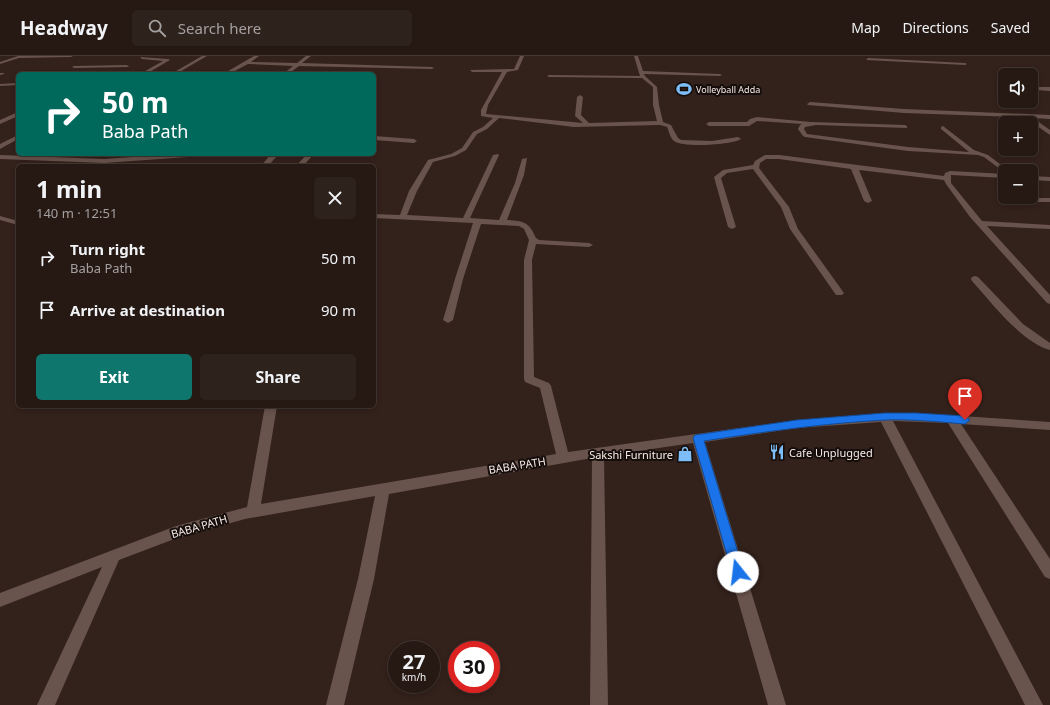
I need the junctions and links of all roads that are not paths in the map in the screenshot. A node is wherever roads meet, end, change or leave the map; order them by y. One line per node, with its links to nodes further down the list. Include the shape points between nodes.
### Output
1 (71, 56): 12 (street, via 19,57)
2 (205, 56): 23 (street)
3 (257, 56): 13 (street, via 246,62)
4 (309, 56): 14 (street)
5 (522, 56): 19 (street, via 517,69)
6 (636, 56): 27 (street)
7 (958, 56): 9 (street, via 966,66)
8 (142, 57): 10 (street); 22 (street, via 168,60)
9 (868, 59)
10 (135, 61)
11 (364, 61): 15 (street)
12 (0, 63)
13 (247, 64): 14 (street); 24 (street)
14 (298, 64): 15 (street); 25 (street)
15 (360, 65): 16 (street)
16 (371, 66): 18 (street); 26 (street)
17 (74, 67): 20 (street, via 128,65)
18 (432, 68)
19 (505, 70): 21 (street); 39 (street, via 482,114)
20 (115, 71)
21 (472, 71)
22 (146, 72)
23 (177, 72)
24 (229, 72)
25 (288, 72)
26 (362, 72)
27 (642, 74): 28 (street); 29 (street); 44 (street, via 655,87)
28 (720, 75)
29 (549, 76)
30 (16, 84): 31 (street)
31 (0, 85)
32 (1038, 89): 33 (street)
33 (1050, 90)
34 (580, 97): 47 (street, via 578,116)
35 (810, 104): 40 (street, via 897,111)
36 (16, 114): 38 (street)
37 (16, 114): 43 (street)
38 (0, 115)
39 (498, 116): 47 (street); 81 (street, via 475,133 464,149 430,162 413,191)
40 (1025, 116)
41 (1038, 117): 42 (street)
42 (1050, 117)
43 (0, 122)
44 (660, 123): 47 (street); 54 (street, via 669,126 675,140 680,142 712,143)
45 (816, 123): 46 (street, via 757,119 749,124); 49 (street); 57 (street, via 802,126 804,134 901,148)
46 (709, 124)
47 (587, 125)
48 (1038, 125): 51 (street)
49 (905, 127)
50 (942, 128): 57 (street)
51 (1050, 133)
52 (16, 138): 56 (street)
53 (376, 138): 55 (street)
54 (738, 139)
55 (414, 141)
56 (0, 147)
57 (976, 154): 70 (street, via 986,156)
58 (496, 155): 83 (street)
59 (59, 156): 65 (street)
60 (161, 156): 65 (street, via 104,161)
61 (171, 156): 67 (street)
62 (274, 156): 68 (street)
63 (310, 156): 69 (street)
64 (0, 157): 65 (street)
65 (56, 158)
66 (525, 159): 86 (street, via 521,177)
67 (161, 164)
68 (266, 164)
69 (301, 164)
70 (998, 165)
71 (757, 166): 72 (street, via 761,159 771,156); 88 (street, via 725,171 717,177); 93 (street, via 785,207 794,229)
72 (854, 167): 74 (street); 79 (street)
73 (998, 176): 74 (street, via 950,173)
74 (946, 178): 87 (street)
75 (1038, 178): 76 (street)
76 (1050, 179)
77 (1038, 200): 78 (street)
78 (1050, 200)
79 (868, 201)
80 (376, 216): 81 (street)
81 (403, 217): 83 (street)
82 (0, 218): 85 (street)
83 (465, 221): 84 (street)
84 (478, 221): 86 (street); 95 (street)
85 (16, 222)
86 (502, 222): 90 (street, via 526,224)
87 (980, 223): 89 (street); 94 (street)
88 (732, 227)
89 (1050, 227)
90 (533, 240): 91 (street); 103 (street, via 528,260 529,379 545,386)
91 (589, 244)
92 (975, 279): 96 (street, via 1026,332)
93 (838, 293)
94 (1050, 301)
95 (448, 320)
96 (1050, 347)
97 (271, 408): 105 (street)
98 (885, 417): 99 (street, BABA PATH); 101 (street, BABA PATH, via 797,424); 113 (street)
99 (951, 419): 100 (street, BABA PATH); 107 (street)
100 (1050, 426)
101 (698, 438): 102 (street, BABA PATH); 112 (street)
102 (598, 452): 103 (street, BABA PATH); 111 (street)
103 (563, 458): 104 (street, BABA PATH)
104 (383, 488): 105 (street, BABA PATH); 110 (street, via 366,579)
105 (253, 511): 106 (street, BABA PATH, via 176,532)
106 (114, 555): 108 (street, BABA PATH); 109 (street)
107 (1050, 572)
108 (0, 600)
109 (46, 705)
110 (335, 705)
111 (599, 705)
112 (777, 705)
113 (1034, 705)

